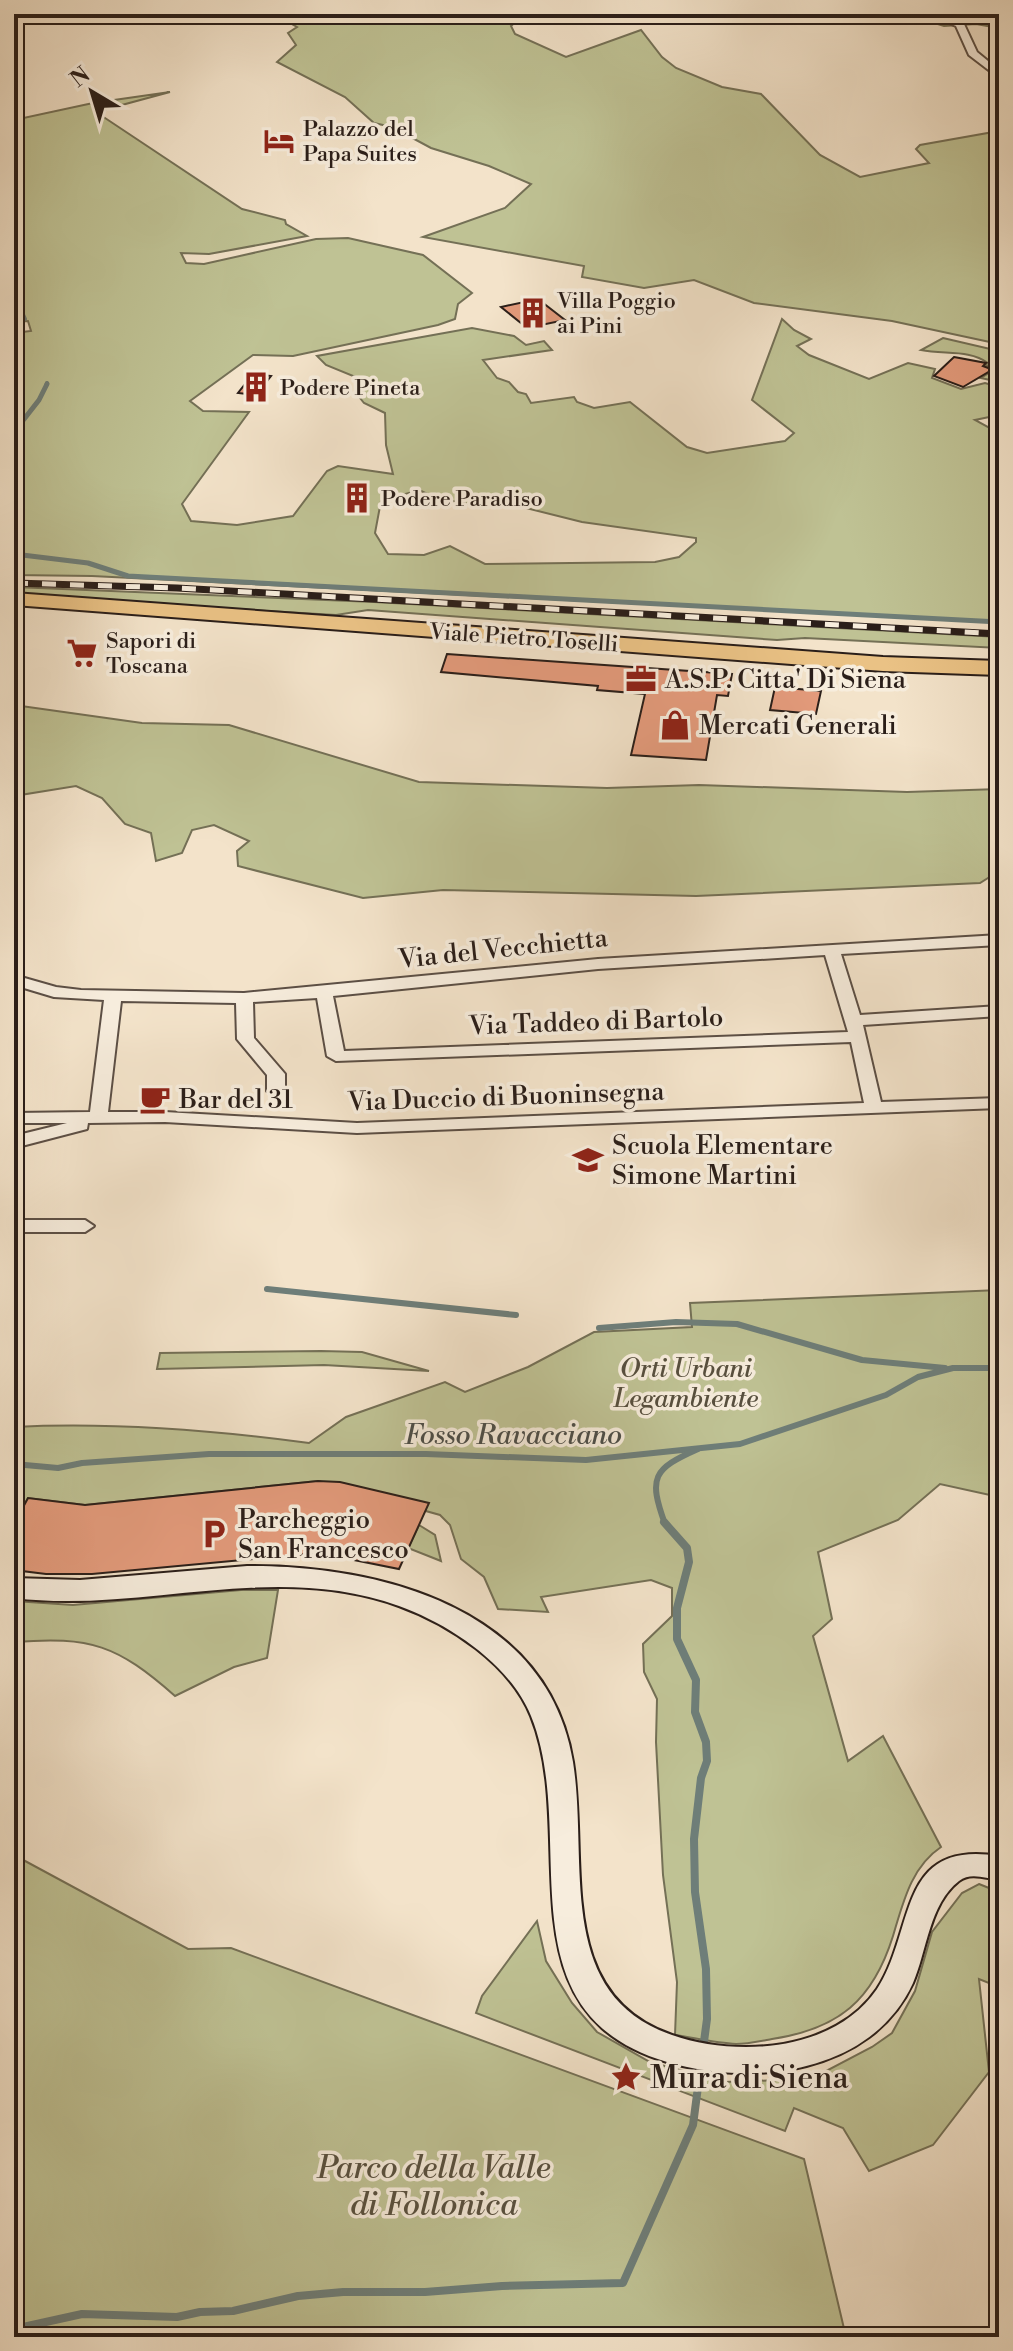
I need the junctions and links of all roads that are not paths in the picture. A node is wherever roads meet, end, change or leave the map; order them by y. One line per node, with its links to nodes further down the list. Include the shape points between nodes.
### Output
1 (932, 14): 2 (street, via 960,24 966,44)
2 (999, 75)
3 (14, 602): 4 (main road, Viale Pietro Toselli)
4 (999, 668)
5 (999, 940): 6 (street, Via del Vecchietta)
6 (832, 950): 8 (street, Via del Vecchietta, via 598,964); 12 (street)
7 (14, 980): 9 (street, Via del Vecchietta, via 54,992)
8 (324, 993): 10 (street, Via del Vecchietta); 12 (street, Via Taddeo di Bartolo, via 336,1056)
9 (113, 997): 10 (street, Via del Vecchietta); 17 (street)
10 (244, 998): 13 (street, via 246,1039 276,1074)
11 (999, 1011): 12 (street, Via Taddeo di Bartolo)
12 (855, 1029): 15 (street)
13 (276, 1091)
14 (999, 1103): 15 (street, Via Duccio di Buoninsegna)
15 (874, 1108): 17 (street, Via Duccio di Buoninsegna, via 357,1128 165,1117)
16 (14, 1118): 17 (street, Via Duccio di Buoninsegna)
17 (98, 1119): 18 (street)
18 (14, 1142)
19 (14, 1226): 20 (street)
20 (85, 1226)
21 (14, 1588): 22 (street, via 66,1592 255,1575 318,1578 402,1596 462,1626 513,1666 540,1703 552,1732 563,1807 569,1929 584,1983 595,2003 619,2026 668,2049 732,2059 799,2055 850,2034 893,1991 934,1885 959,1866)
22 (999, 1868)

